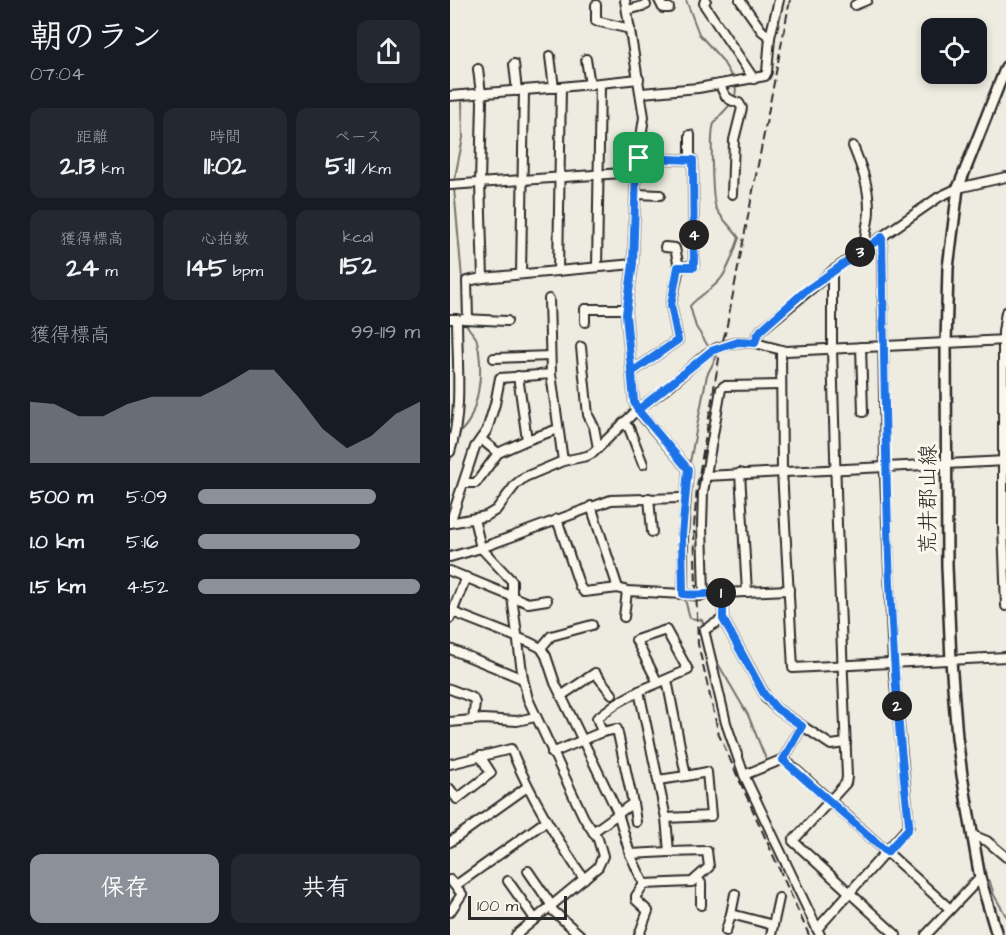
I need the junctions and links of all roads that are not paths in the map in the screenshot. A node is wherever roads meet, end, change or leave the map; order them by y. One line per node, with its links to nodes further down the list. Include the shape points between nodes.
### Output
1 (625, 0): 11 (street)
2 (659, 0): 10 (street, via 663,8)
3 (706, 0): 20 (street, via 705,6)
4 (740, 0): 13 (street)
5 (779, 0): 13 (street)
6 (867, 0): 9 (street)
7 (596, 4): 12 (street, via 596,21)
8 (646, 5): 11 (street)
9 (855, 5)
10 (669, 8)
11 (628, 10): 12 (street)
12 (630, 29): 19 (street)
13 (770, 37): 20 (street, via 766,74)
14 (550, 56): 24 (street)
15 (586, 59): 23 (street)
16 (514, 64): 25 (street)
17 (1006, 67): 40 (main road, 荒井郡山線)
18 (478, 69): 27 (street)
19 (639, 79): 21 (street); 26 (street)
20 (754, 79): 22 (street)
21 (600, 84): 23 (street); 34 (street)
22 (720, 84): 26 (street); 42 (street, via 724,96 742,108 734,140)
23 (590, 85): 24 (street)
24 (557, 88): 25 (street); 35 (street)
25 (520, 90): 27 (street); 37 (street)
26 (642, 93): 31 (street, via 644,122)
27 (481, 94): 28 (street); 38 (street)
28 (450, 96)
29 (690, 135): 32 (street)
30 (853, 146): 46 (street, via 868,190)
31 (639, 158): 32 (street); 33 (street)
32 (690, 160): 49 (street, via 694,267)
33 (636, 172): 34 (street); 41 (street)
34 (598, 174): 35 (street); 48 (street)
35 (559, 177): 37 (street); 50 (street)
36 (1006, 177): 40 (street)
37 (522, 180): 38 (street); 52 (street)
38 (480, 183): 39 (street); 53 (street)
39 (450, 185)
40 (958, 188): 44 (street); 63 (main road, 荒井郡山線, via 948,268)
41 (636, 194): 43 (street); 47 (street)
42 (732, 194)
43 (660, 195)
44 (882, 237): 46 (street); 64 (street)
45 (665, 247): 49 (street, via 675,248)
46 (866, 247): 51 (street)
47 (633, 264): 48 (street); 55 (street)
48 (597, 267): 50 (street)
49 (678, 267): 71 (street, via 671,305 678,340)
50 (558, 271): 52 (street)
51 (832, 271): 62 (street, via 767,324); 67 (street)
52 (521, 274): 53 (street)
53 (483, 278): 58 (street, via 467,280)
54 (549, 299): 69 (street)
55 (626, 309): 60 (street, via 585,309); 71 (street)
56 (1006, 312): 61 (street)
57 (454, 319): 58 (street); 83 (street, via 455,428)
58 (468, 319): 59 (street)
59 (507, 321)
60 (585, 322)
61 (1005, 340): 63 (street); 75 (street)
62 (755, 343): 68 (street); 76 (street, via 738,342 711,351)
63 (946, 343): 64 (street); 87 (main road, 荒井郡山線)
64 (884, 346): 66 (street); 89 (street)
65 (581, 347): 82 (street, via 588,415)
66 (861, 347): 67 (street); 77 (street)
67 (832, 349): 68 (street); 90 (street)
68 (781, 351): 74 (street)
69 (550, 356): 70 (street); 72 (street)
70 (494, 358)
71 (632, 372): 76 (street)
72 (550, 374): 73 (street); 79 (street)
73 (518, 376): 80 (street, via 500,378 490,422); 81 (street)
74 (782, 385): 91 (street); 93 (street, via 721,388)
75 (1005, 401): 86 (street)
76 (638, 410): 78 (street); 111 (street, via 688,469 682,535)
77 (863, 412)
78 (623, 423): 82 (street); 88 (street, via 629,428)
79 (558, 429): 81 (street); 85 (street)
80 (481, 439): 84 (street); 94 (street)
81 (527, 440): 84 (street)
82 (598, 448): 85 (street, via 587,456)
83 (450, 452)
84 (498, 453): 94 (street, via 476,483)
85 (563, 461): 98 (street, via 525,477 492,513)
86 (1005, 461): 87 (street); 100 (street)
87 (947, 463): 89 (street); 124 (main road, 荒井郡山線)
88 (643, 464)
89 (885, 467): 90 (street); 125 (street)
90 (836, 469): 91 (street); 126 (street)
91 (782, 471): 92 (street); 107 (street)
92 (740, 473): 93 (street); 109 (street)
93 (705, 476): 112 (street)
94 (465, 483): 98 (street, via 450,523)
95 (649, 498): 96 (street); 97 (street, via 611,500); 101 (street)
96 (680, 498)
97 (591, 506): 99 (street); 106 (street)
98 (474, 519): 102 (street)
99 (557, 519): 102 (street); 106 (street, via 584,592)
100 (1005, 525): 115 (street)
101 (652, 532)
102 (481, 548): 103 (street); 113 (street, via 512,581)
103 (450, 557)
104 (450, 571): 105 (street)
105 (466, 577): 113 (street); 116 (street)
106 (618, 588): 108 (street)
107 (789, 590): 109 (street); 126 (street, via 793,668)
108 (627, 591): 111 (street); 117 (street)
109 (747, 592): 110 (street)
110 (723, 593): 112 (street); 118 (street)
111 (683, 594): 112 (street)
112 (704, 594)
113 (512, 597): 114 (street, via 528,603); 120 (street)
114 (547, 600)
115 (1006, 606)
116 (451, 614): 120 (street)
117 (624, 617)
118 (723, 619): 137 (street, via 767,699); 145 (street, via 704,630 726,723)
119 (592, 625): 121 (street, via 552,636)
120 (518, 639): 121 (street); 127 (street)
121 (541, 648): 133 (street)
122 (450, 649): 127 (street)
123 (1006, 657): 124 (street)
124 (951, 661): 125 (street); 157 (main road, 荒井郡山線)
125 (893, 663): 126 (street); 160 (street, via 909,823)
126 (842, 666): 140 (street)
127 (523, 679): 134 (street)
128 (667, 680): 129 (street); 129 (street, via 688,670 666,630 636,640); 146 (street)
129 (658, 683): 131 (street)
130 (450, 689): 135 (street, via 473,698)
131 (639, 692): 138 (street, via 617,702 597,718); 147 (street)
132 (612, 694): 133 (street, via 595,673)
133 (561, 696): 139 (street)
134 (535, 717): 135 (street, via 517,721); 141 (street)
135 (472, 720): 136 (street)
136 (450, 722)
137 (802, 726): 140 (street, via 831,745); 143 (street)
138 (602, 732): 139 (street); 151 (street, via 617,729)
139 (584, 741): 141 (street); 152 (street)
140 (846, 743): 150 (street, via 847,780)
141 (552, 753): 156 (street)
142 (480, 756): 144 (street); 148 (street, via 511,749); 149 (street, via 491,773 457,799)
143 (783, 760): 145 (street); 150 (street)
144 (450, 764)
145 (744, 775): 181 (street)
146 (686, 776): 147 (street); 153 (street, via 707,772 711,816)
147 (658, 780): 153 (street)
148 (526, 787): 154 (street); 158 (street)
149 (450, 789)
150 (829, 800): 160 (street); 170 (street, via 793,841)
151 (633, 803): 152 (street); 155 (street)
152 (618, 813): 156 (street); 161 (street)
153 (666, 818): 159 (street)
154 (546, 821): 166 (street); 168 (street)
155 (636, 822)
156 (593, 832): 166 (street, via 603,858)
157 (972, 835): 162 (street, via 987,841); 165 (main road, 荒井郡山線)
158 (450, 842)
159 (669, 852): 161 (street); 164 (street, via 707,851 709,867)
160 (887, 852): 170 (street); 175 (street)
161 (630, 854): 169 (street)
162 (1006, 857)
163 (528, 871): 174 (street)
164 (697, 878): 169 (street, via 692,882); 173 (street, via 701,883)
165 (980, 878): 175 (street); 188 (main road, 荒井郡山線)
166 (584, 879): 174 (street)
167 (508, 881): 178 (street)
168 (452, 883): 176 (street, via 462,894)
169 (645, 884): 185 (street, via 636,896 648,911)
170 (850, 893): 181 (street); 187 (street)
171 (735, 894): 177 (street)
172 (779, 898): 179 (street)
173 (701, 905)
174 (551, 907): 178 (street); 184 (street)
175 (950, 909): 182 (street)
176 (450, 912)
177 (730, 914): 179 (street); 180 (street)
178 (536, 919): 183 (street)
179 (773, 926): 186 (street)
180 (726, 931)
181 (819, 932)
182 (929, 934)
183 (516, 935)
184 (580, 935)
185 (640, 935)
186 (771, 935)
187 (896, 935)
188 (997, 935)

